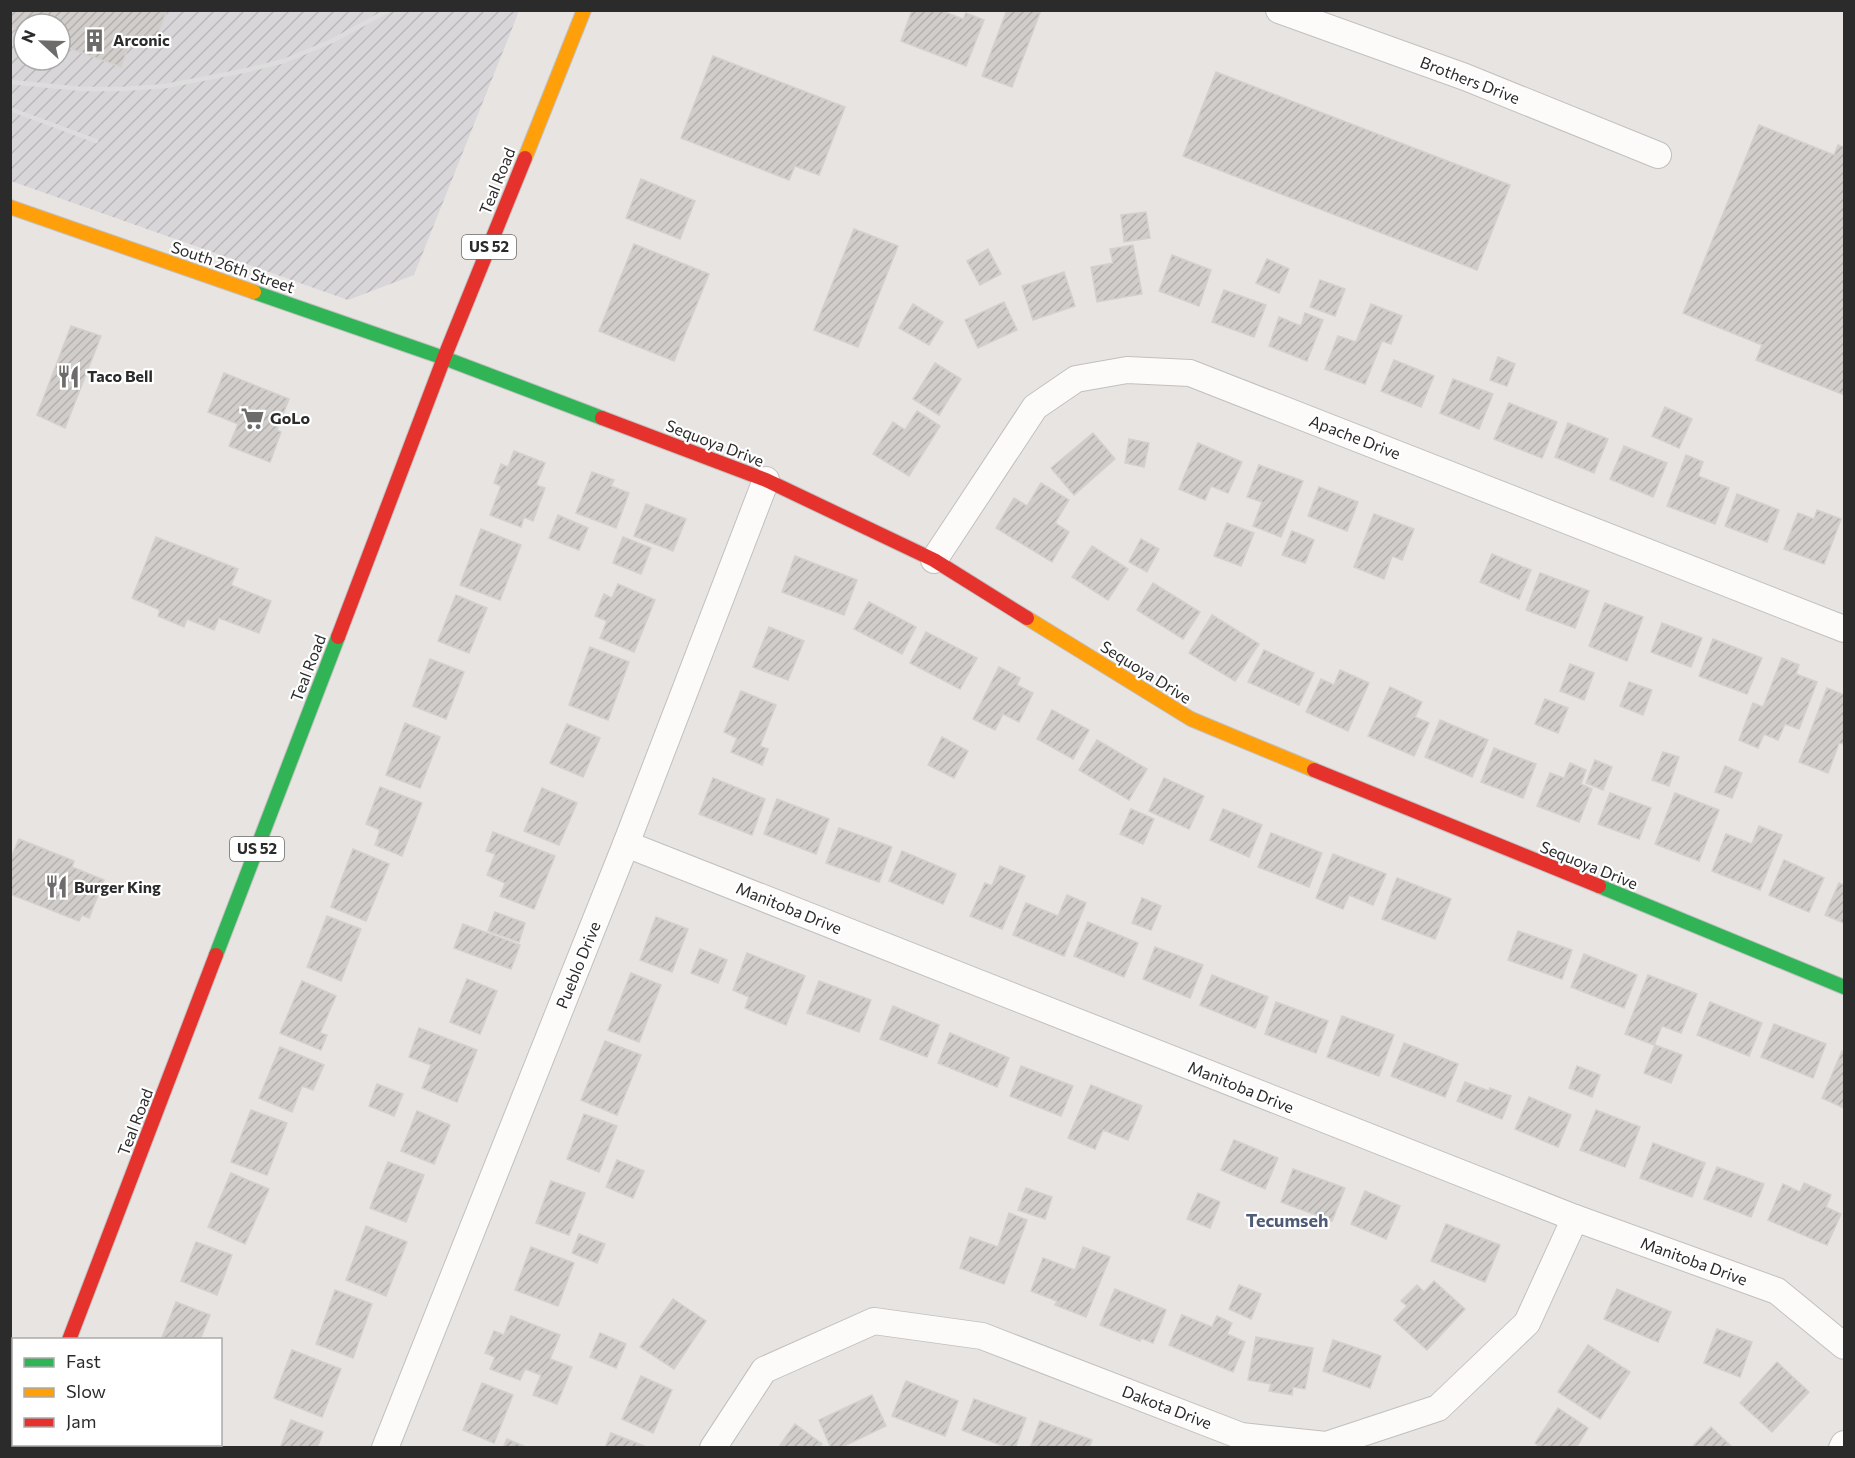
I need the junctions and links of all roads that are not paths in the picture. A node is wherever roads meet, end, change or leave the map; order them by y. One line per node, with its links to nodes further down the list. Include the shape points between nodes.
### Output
1 (584, 10): 5 (street, Teal Road / US 52)
2 (1279, 10): 3 (street, Brothers Drive, via 1465,77)
3 (1658, 154)
4 (10, 207): 5 (street, South 26th Street)
5 (444, 358): 6 (street, Sequoya Drive); 12 (street, Teal Road / US 52)
6 (766, 480): 7 (street, Sequoya Drive); 9 (street, Pueblo Drive)
7 (933, 560): 8 (street, Apache Drive, via 1035,407 1077,379 1127,370 1190,373); 10 (street, Sequoya Drive, via 1191,719)
8 (1845, 629)
9 (626, 844): 11 (street, Manitoba Drive); 14 (street, Pueblo Drive)
10 (1845, 987)
11 (1575, 1218): 13 (street, Manitoba Drive, via 1777,1291); 15 (street, Dakota Drive, via 1527,1323 1438,1408 1326,1445 1241,1436 982,1336 874,1321 764,1370)
12 (70, 1338)
13 (1845, 1346)
14 (385, 1448)
15 (713, 1448)

